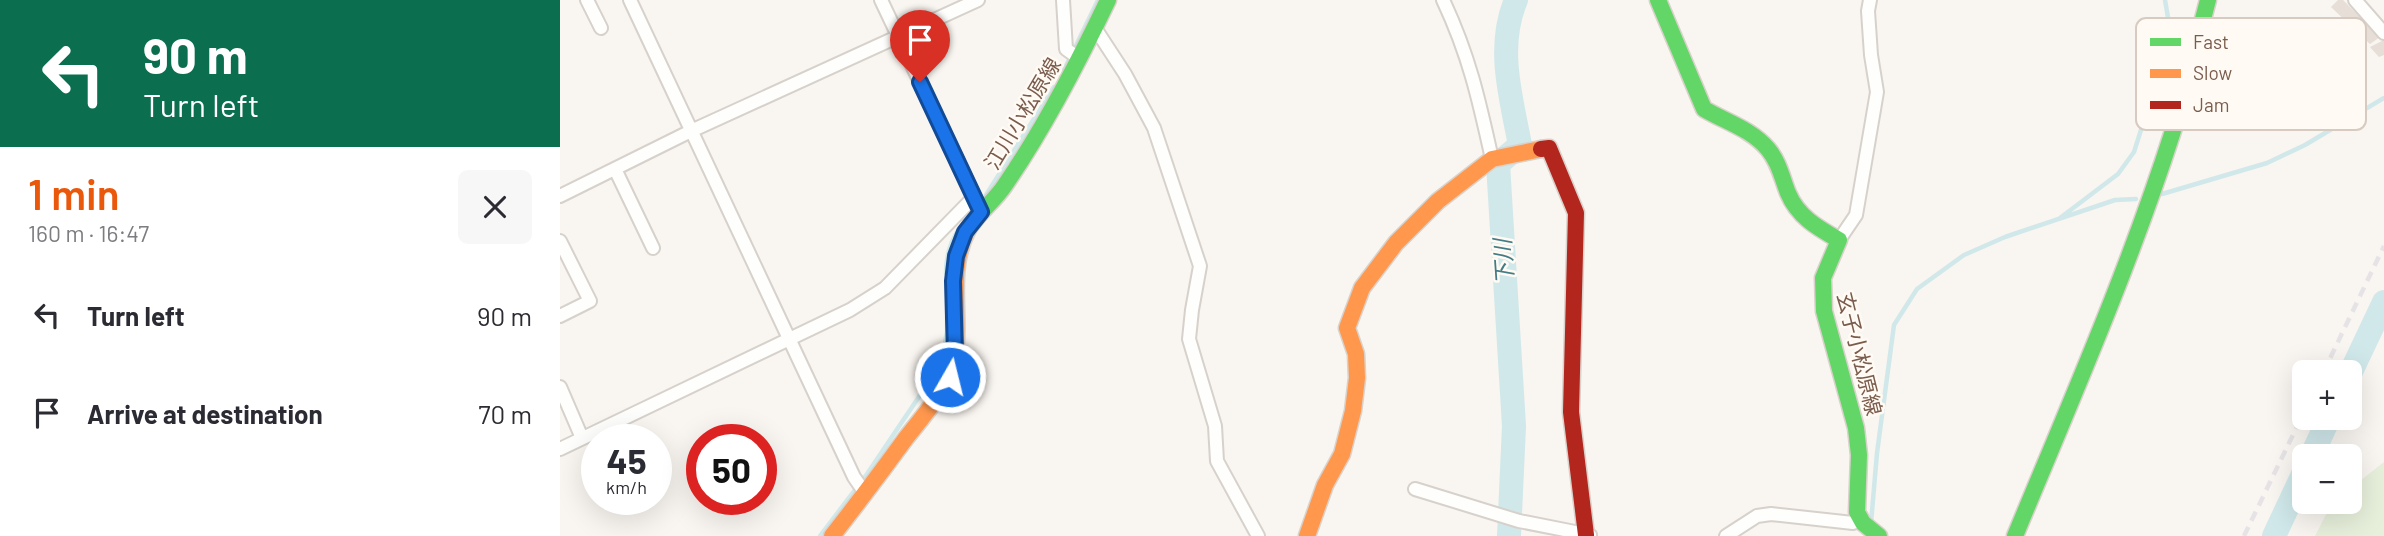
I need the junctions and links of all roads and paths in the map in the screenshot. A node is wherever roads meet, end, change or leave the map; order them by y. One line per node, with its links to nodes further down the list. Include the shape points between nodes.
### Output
1 (587, 0): 13 (street)
2 (630, 0): 19 (street)
3 (881, 0): 16 (street)
4 (978, 0): 16 (street)
5 (1063, 0): 17 (street, via 1066,49)
6 (1108, 0): 14 (street, 江川小松原線)
7 (1443, 0): 20 (street, via 1462,41)
8 (1657, 0): 25 (street, via 1704,109 1741,125 1766,146 1779,162 1795,206 1807,220)
9 (1870, 0): 25 (street, via 1877,92 1856,215)
10 (2207, 0): 12 (street)
11 (2355, 0): 15 (street)
12 (2202, 18)
13 (601, 28)
14 (1095, 28): 17 (street, 江川小松原線); 40 (street, via 1154,128 1200,266 1189,339 1215,426 1217,461)
15 (2384, 33)
16 (898, 36): 19 (street); 23 (street)
17 (1080, 60): 24 (street, 江川小松原線, via 1002,190)
18 (2173, 130): 44 (street, via 2085,368)
19 (691, 131): 21 (street); 29 (street)
20 (1492, 159): 38 (street, via 1549,148 1576,213 1571,411); 41 (street, via 1438,201 1396,243 1362,288 1347,328 1357,366 1353,411 1342,454)
21 (615, 169): 22 (street); 27 (street)
22 (560, 196)
23 (974, 197): 24 (street); 29 (street, via 884,288)
24 (981, 212): 36 (street, 江川小松原線, via 965,232 956,256 955,355 950,377)
25 (1839, 240): 37 (street, 玄子小松原線, via 1822,289 1829,337 1852,407 1860,450)
26 (560, 241): 28 (street, via 590,301)
27 (653, 248)
28 (560, 316)
29 (789, 341): 31 (street); 36 (street)
30 (560, 387): 32 (street)
31 (612, 424)
32 (581, 436)
33 (581, 438): 34 (street)
34 (560, 449)
35 (1415, 489): 38 (street, via 1519,521)
36 (865, 494): 39 (street, 江川小松原線)
37 (1860, 519): 42 (street, via 1853,523 1771,514 1757,516); 43 (street)
38 (1590, 535)
39 (832, 536)
40 (1258, 536)
41 (1307, 536)
42 (1727, 536)
43 (1879, 536)
44 (2015, 536)

